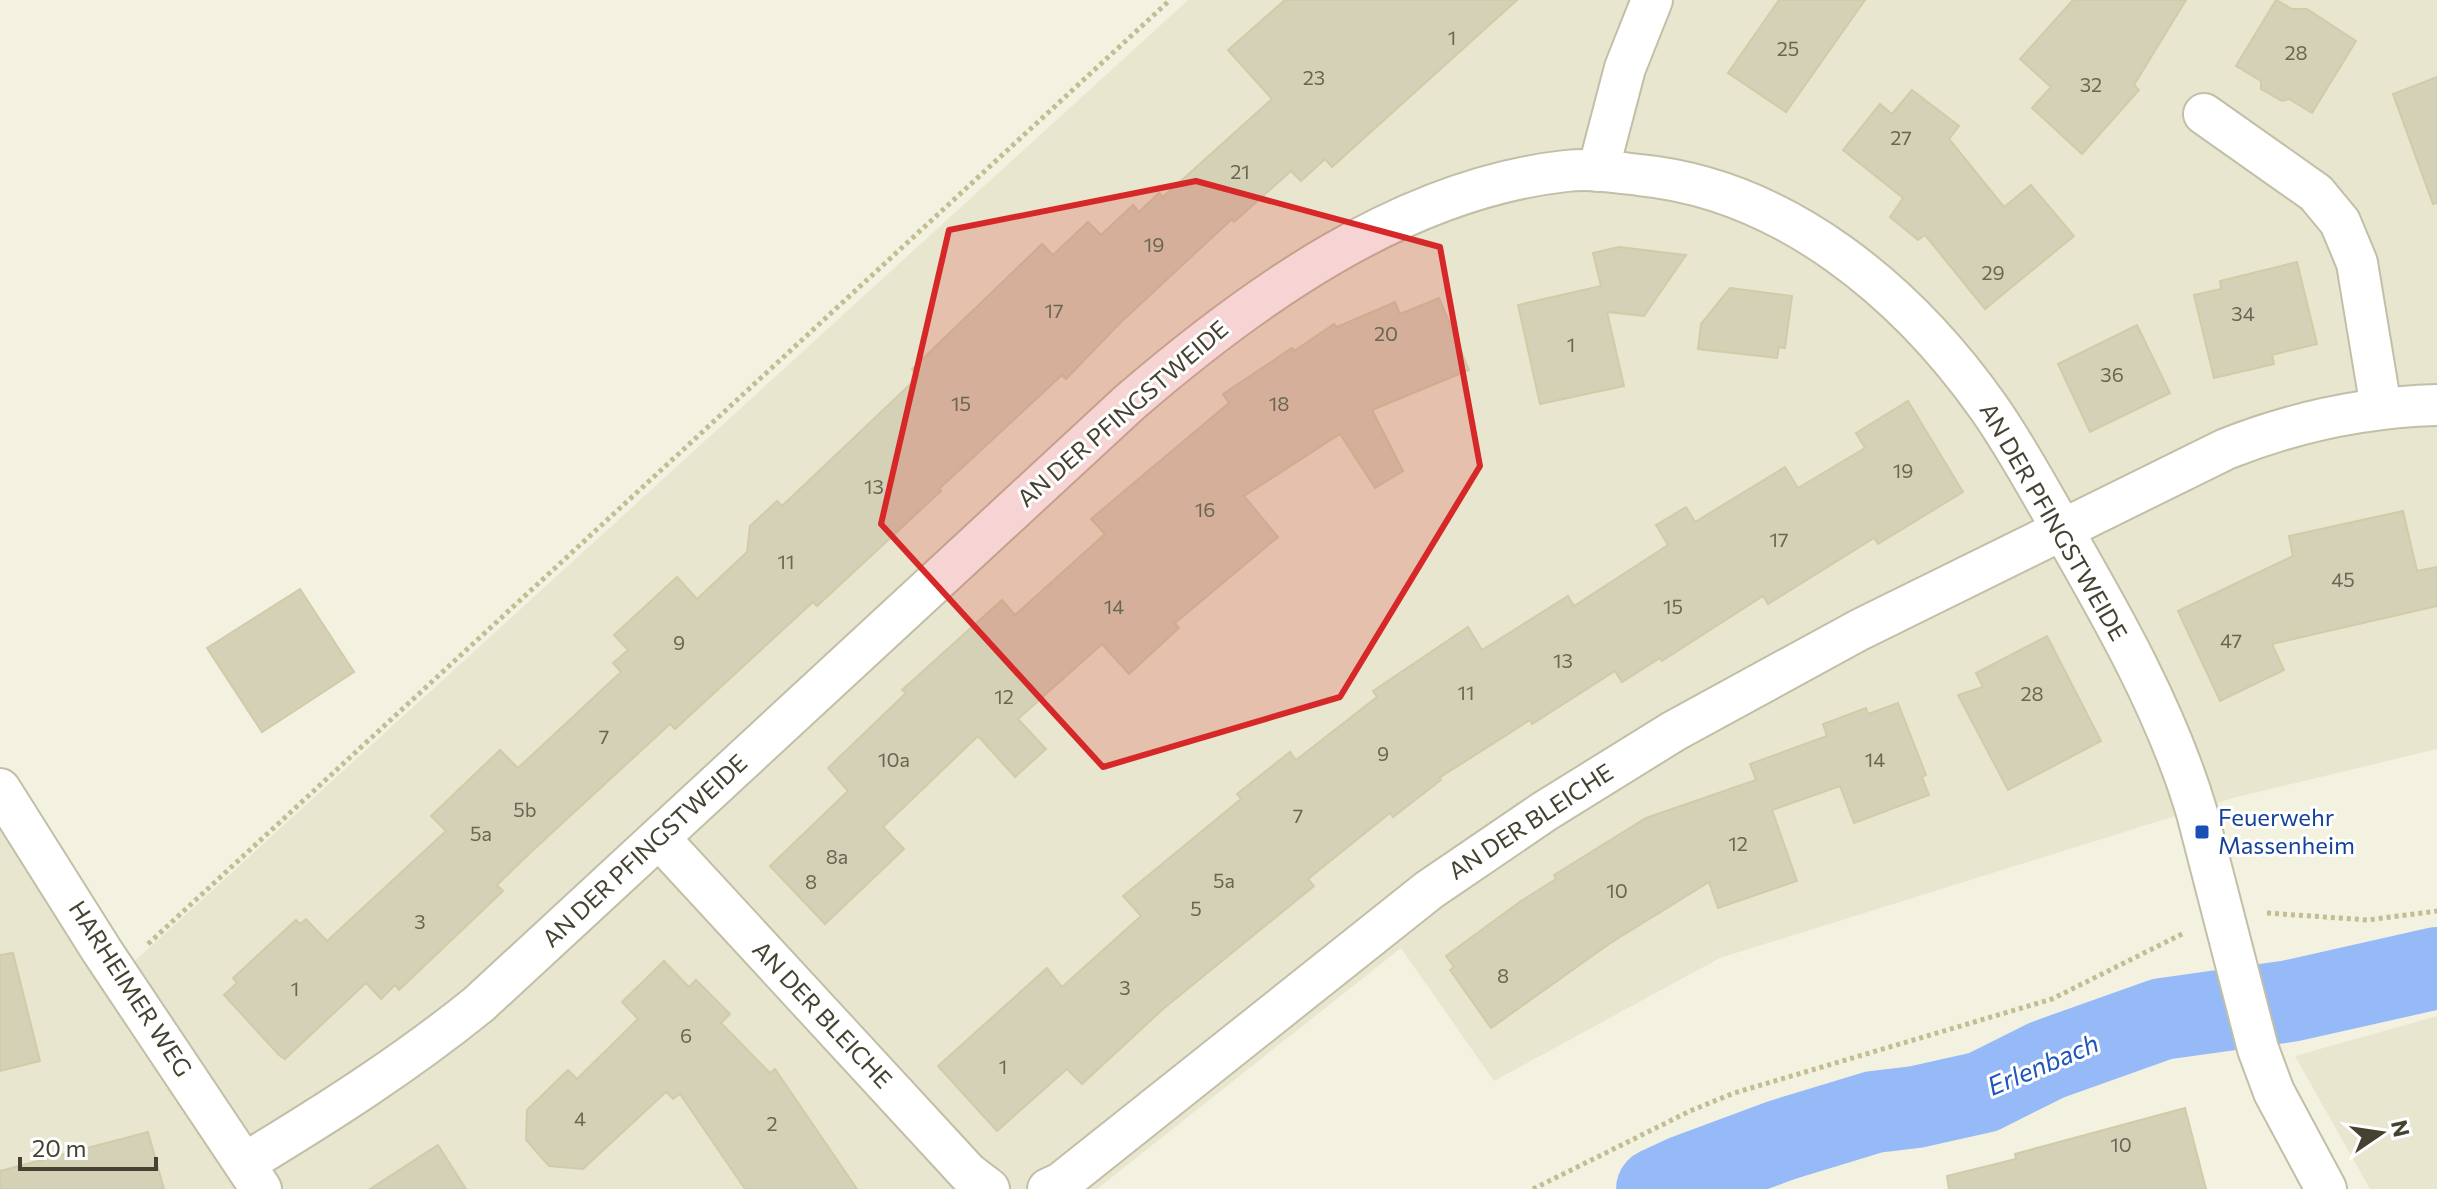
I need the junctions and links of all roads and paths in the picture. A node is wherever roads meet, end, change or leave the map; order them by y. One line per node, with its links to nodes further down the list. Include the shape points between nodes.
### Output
1 (1170, 0): 12 (path)
2 (1652, 0): 4 (street, via 1625,68)
3 (2204, 114): 6 (street, via 2316,193 2340,222 2357,263)
4 (1598, 171): 7 (street, AN DER PFINGSTWEIDE, via 1658,176 1727,194 1800,226 1834,249 1899,305 1954,363 1989,407); 9 (street, AN DER PFINGSTWEIDE, via 1529,176 1437,204 1340,249 1242,311 1130,402)
5 (2437, 405): 6 (street, AN DER BLEICHE)
6 (2381, 408): 7 (street, AN DER BLEICHE, via 2265,433)
7 (2062, 528): 11 (street, AN DER PFINGSTWEIDE, via 2186,774); 15 (street, AN DER BLEICHE, via 1756,685 1545,811 1429,890)
8 (0, 789): 12 (street, HARHEIMER WEG)
9 (659, 838): 13 (street, AN DER PFINGSTWEIDE, via 447,1030); 14 (street, AN DER BLEICHE, via 957,1162)
10 (2437, 911): 11 (path, via 2368,920 2275,912)
11 (2226, 920): 16 (path, via 2179,935 2052,999 1734,1093); 17 (street, AN DER PFINGSTWEIDE, via 2258,1049 2274,1092)
12 (117, 972): 13 (street, HARHEIMER WEG)
13 (253, 1176)
14 (989, 1189)
15 (1048, 1189)
16 (1533, 1189)
17 (2326, 1189)

